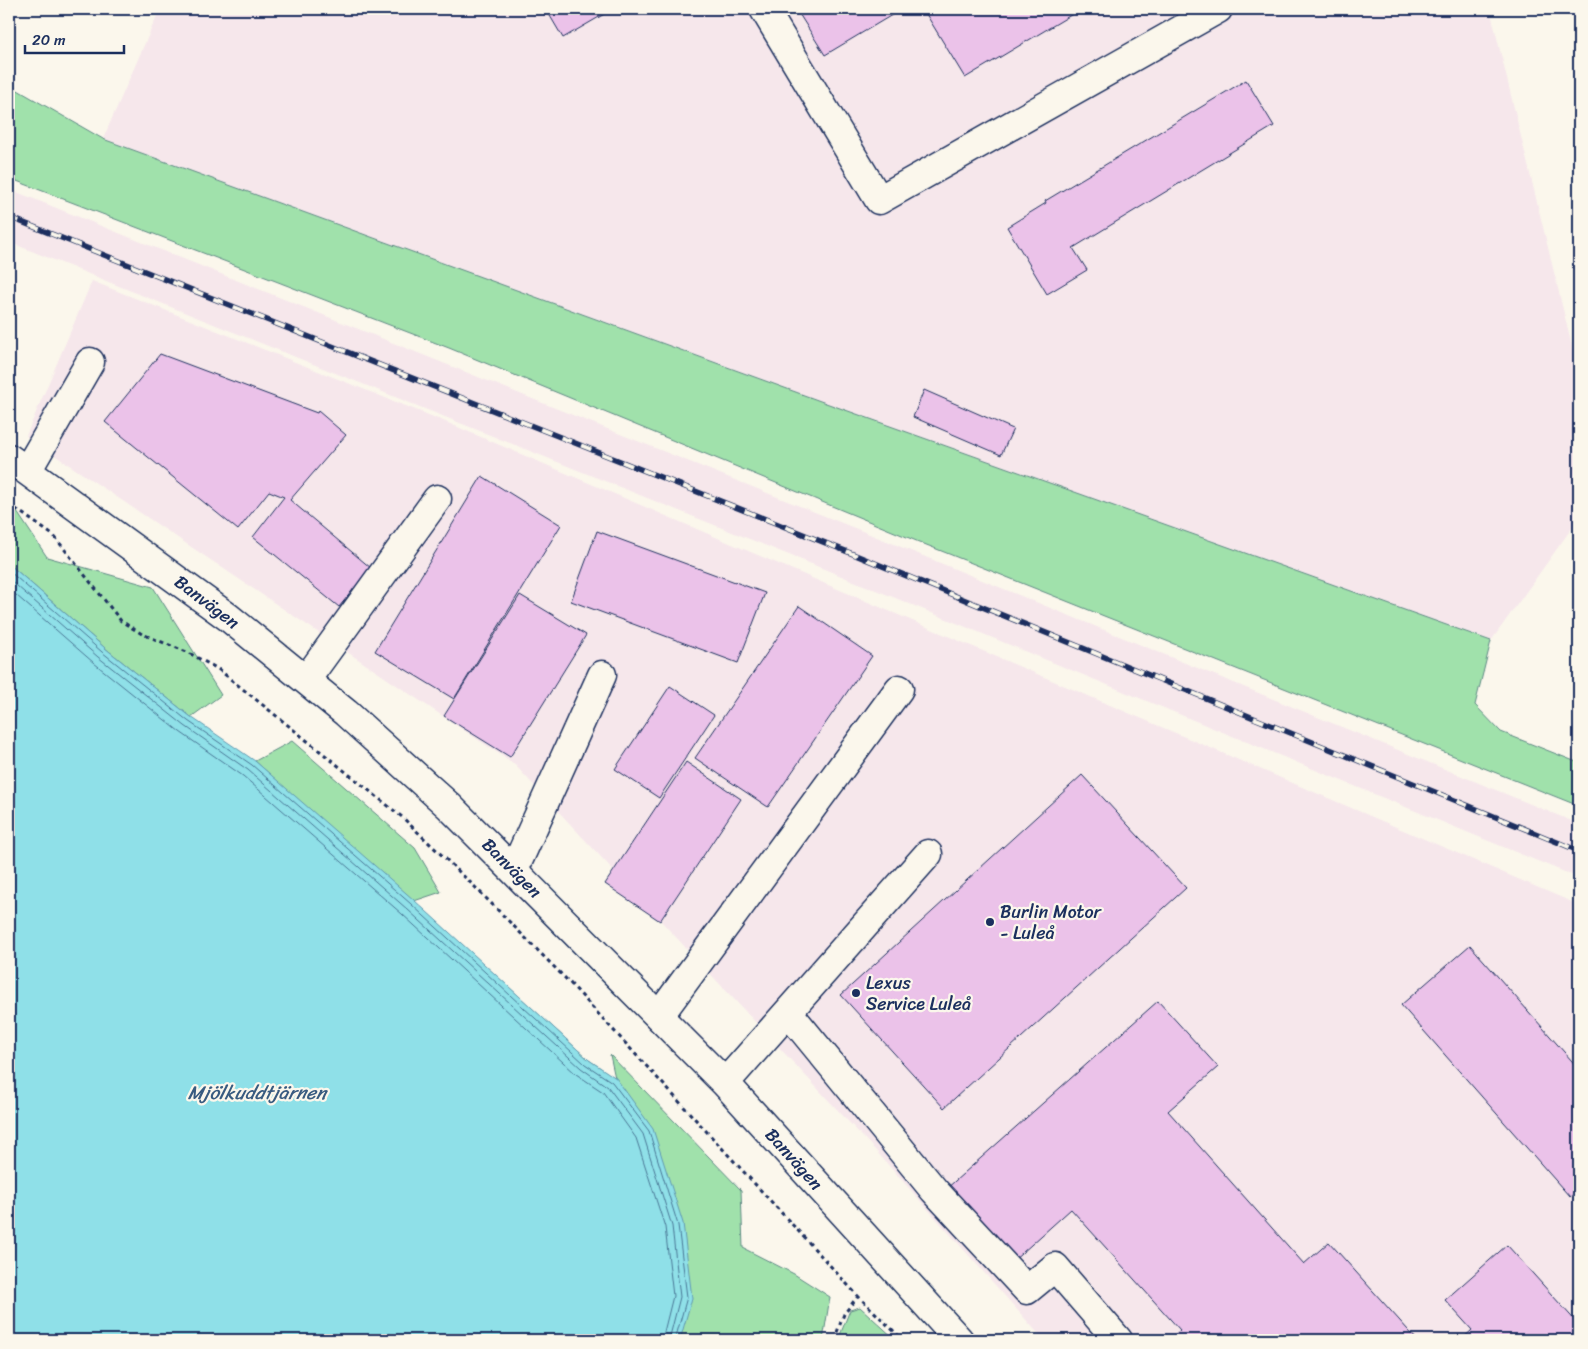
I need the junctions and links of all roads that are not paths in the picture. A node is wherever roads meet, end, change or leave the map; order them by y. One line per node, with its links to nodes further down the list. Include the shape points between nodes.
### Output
1 (764, 9): 2 (street, via 878,200)
2 (1218, 9)
3 (90, 362): 4 (street)
4 (18, 465): 7 (street, Banvägen, via 228,617)
5 (437, 499): 7 (street)
6 (602, 675): 10 (street)
7 (306, 680): 10 (street, Banvägen, via 449,806)
8 (898, 689): 12 (street)
9 (928, 854): 11 (street)
10 (514, 870): 12 (street, Banvägen)
11 (788, 1012): 13 (street); 15 (street, via 934,1190 1027,1290 1055,1267)
12 (659, 1016): 13 (street, Banvägen)
13 (725, 1083): 14 (street, Banvägen)
14 (959, 1340)
15 (1118, 1340)

